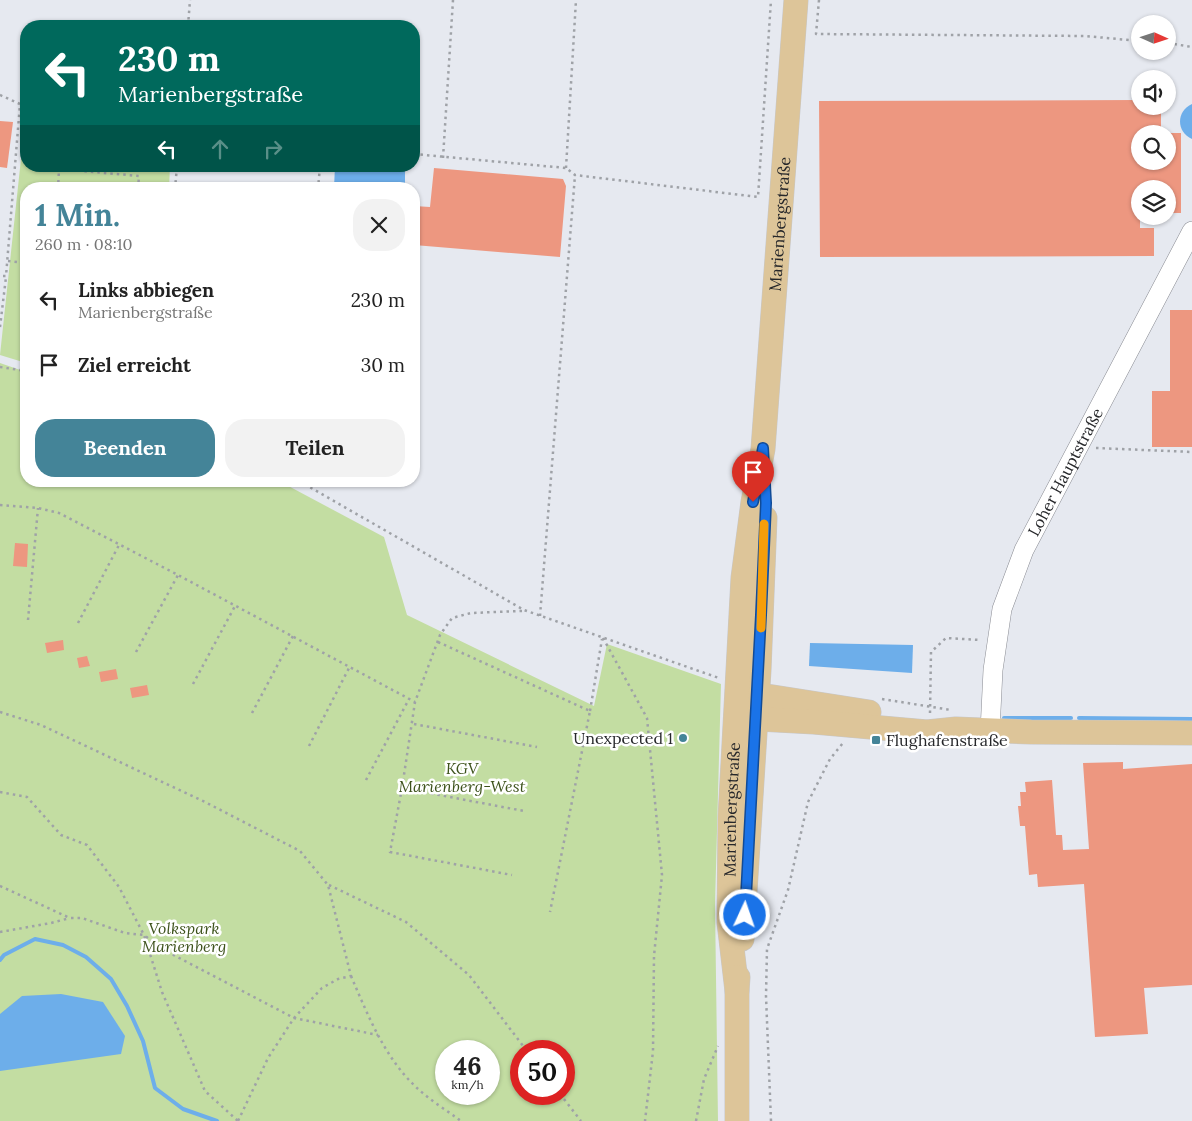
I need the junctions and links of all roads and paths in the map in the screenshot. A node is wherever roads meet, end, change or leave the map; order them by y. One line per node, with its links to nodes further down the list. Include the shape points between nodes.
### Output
1 (190, 0): 7 (path)
2 (453, 0): 14 (path)
3 (576, 0): 15 (path)
4 (771, 0): 17 (path, via 758,198)
5 (796, 0): 48 (main road, Marienbergstraße, via 763,448 766,503)
6 (819, 0): 8 (path, via 816,34 1085,36)
7 (188, 20)
8 (1131, 40)
9 (1176, 44): 10 (path)
10 (1192, 47)
11 (0, 95): 12 (path)
12 (20, 104): 20 (path)
13 (420, 155): 14 (path)
14 (443, 158): 15 (path)
15 (566, 168): 17 (path)
16 (94, 172): 18 (path, via 139,176)
17 (574, 175): 36 (path)
18 (139, 182)
19 (1192, 231): 27 (lane, Loher Hauptstraße)
20 (7, 261): 21 (path); 23 (path)
21 (20, 262)
22 (0, 276): 23 (path)
23 (6, 276): 24 (path)
24 (0, 328)
25 (0, 367): 26 (path)
26 (20, 370)
27 (1078, 448): 28 (path); 41 (lane, Loher Hauptstraße, via 1024,550 1002,609)
28 (1192, 452)
29 (310, 487): 35 (path)
30 (0, 505): 31 (path)
31 (38, 508): 32 (path, via 59,513); 37 (path)
32 (120, 544): 33 (path); 38 (path)
33 (178, 575): 34 (path); 43 (path)
34 (235, 606): 39 (path); 45 (path)
35 (524, 610): 36 (path); 42 (path, via 471,613 452,618)
36 (540, 616): 40 (path)
37 (28, 620)
38 (78, 623)
39 (293, 636): 44 (path); 51 (path)
40 (602, 638): 48 (path, via 721,679); 49 (path); 79 (path, via 647,718 662,875 654,956 653,1051)
41 (998, 641): 52 (path, via 946,638 931,652); 56 (lane, Loher Hauptstraße)
42 (438, 642): 47 (path); 49 (path)
43 (136, 652)
44 (349, 668): 46 (path); 58 (path)
45 (193, 684)
46 (409, 699): 47 (path); 60 (path)
47 (415, 702): 53 (path)
48 (745, 702): 52 (main road); 54 (main road, via 814,722); 80 (main road, Marienbergstraße, via 745,915 737,991)
49 (590, 711): 67 (path)
50 (0, 712): 65 (path, via 49,729 205,802 300,851)
51 (252, 713)
52 (928, 721): 55 (main road)
53 (413, 724): 59 (path); 61 (path)
54 (858, 727): 55 (main road, via 927,732); 81 (path, via 830,760 808,802 788,890 767,949)
55 (956, 729): 56 (main road)
56 (990, 731): 57 (main road)
57 (1192, 733)
58 (309, 746)
59 (537, 747)
60 (366, 780)
61 (402, 788): 63 (path); 64 (path, via 390,852)
62 (0, 792): 70 (path, via 27,796 61,835 87,845 120,887)
63 (524, 811)
64 (512, 875)
65 (328, 885): 71 (path); 74 (path, via 406,922 468,976)
66 (0, 886): 68 (path)
67 (550, 912)
68 (70, 918): 69 (path); 70 (path, via 82,918 125,934)
69 (0, 932)
70 (144, 935): 72 (path, via 164,950); 76 (path, via 162,992 205,1092)
71 (351, 976): 72 (path, via 322,988); 73 (path)
72 (294, 1018): 73 (path); 76 (path, via 268,1058)
73 (378, 1035): 77 (path, via 396,1066 413,1084)
74 (518, 1040)
75 (569, 1105): 78 (path)
76 (238, 1121)
77 (461, 1121)
78 (581, 1121)
79 (645, 1121)
80 (737, 1121)
81 (771, 1121)

